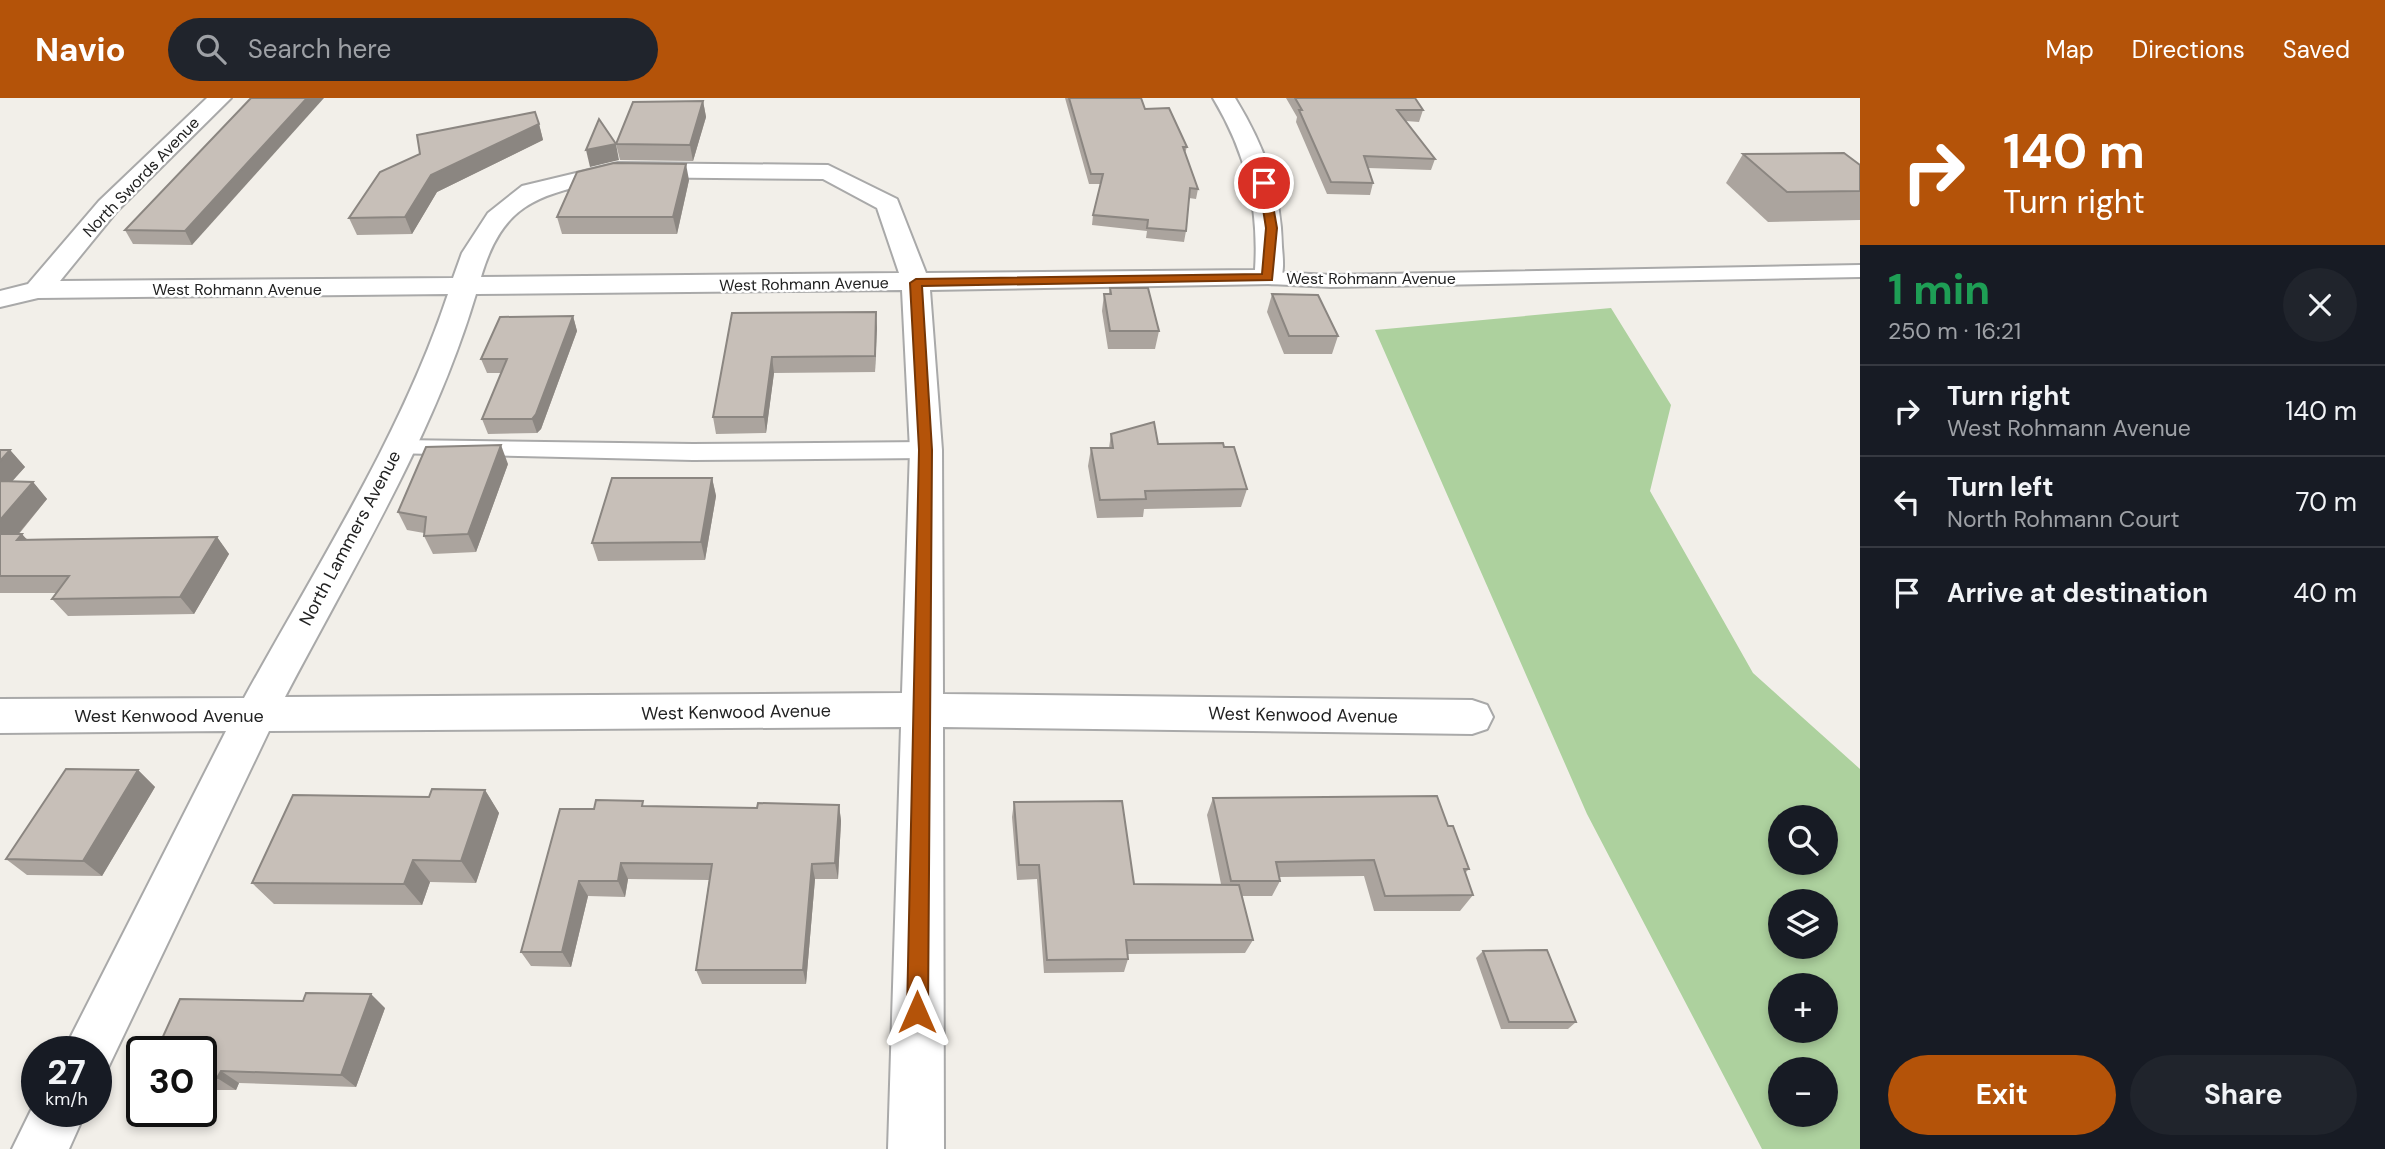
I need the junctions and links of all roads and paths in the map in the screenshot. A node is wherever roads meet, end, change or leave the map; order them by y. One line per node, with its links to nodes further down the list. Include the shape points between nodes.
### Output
1 (220, 98): 7 (street, North Swords Avenue, via 108,206)
2 (1224, 98): 4 (street, via 1238,119 1264,183 1271,228)
3 (1860, 271): 4 (lane, West Rohmann Avenue, via 1331,281)
4 (1268, 278): 5 (street, West Rohmann Avenue)
5 (916, 283): 6 (street, West Rohmann Avenue); 6 (street, North Lammers Avenue, via 888,204 828,172 618,170 531,191 497,218 475,253); 10 (street, North Lammers Avenue)
6 (464, 287): 7 (street, West Rohmann Avenue); 9 (street, North Lammers Avenue, via 452,326)
7 (38, 290): 8 (street, West Rohmann Avenue)
8 (0, 299)
9 (398, 448): 10 (lane); 13 (street, North Lammers Avenue)
10 (926, 450): 11 (street, North Lammers Avenue)
11 (920, 710): 13 (street, West Kenwood Avenue); 14 (street, West Kenwood Avenue); 18 (street, North Lammers Avenue)
12 (0, 716): 13 (street, West Kenwood Avenue)
13 (255, 716): 15 (street, North Lammers Avenue)
14 (1472, 717)
15 (97, 1036)
16 (51, 1127): 17 (street)
17 (40, 1149)
18 (916, 1149)

